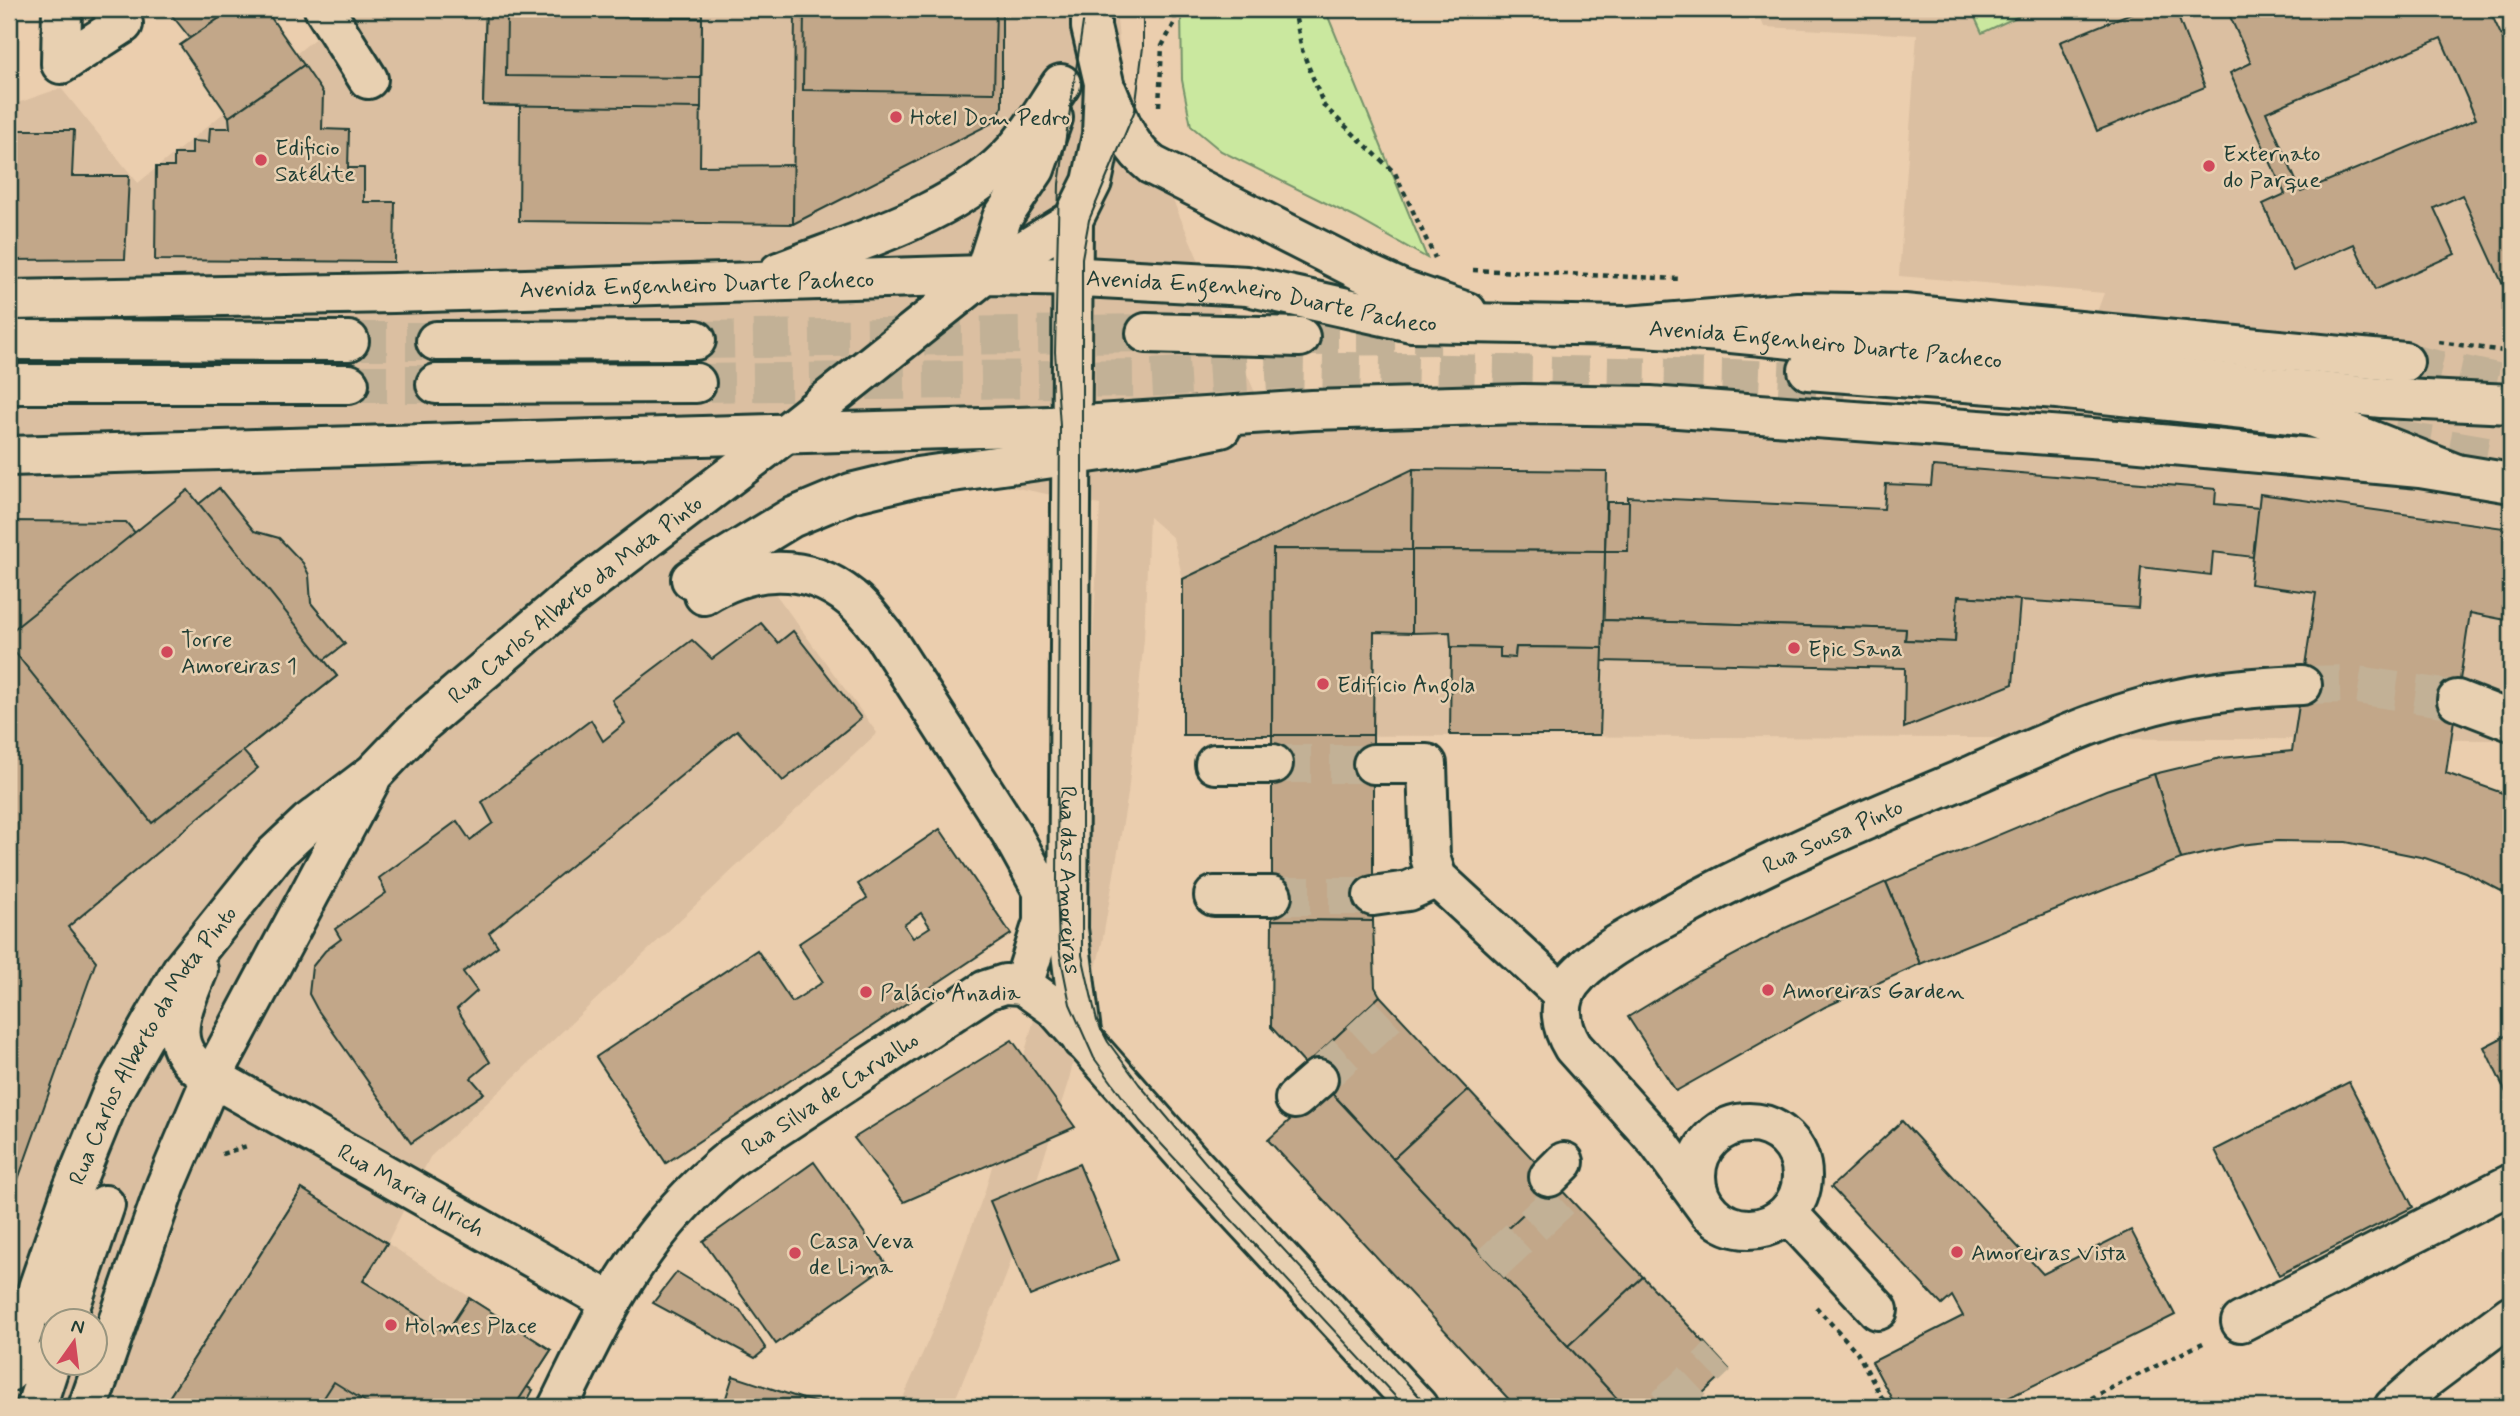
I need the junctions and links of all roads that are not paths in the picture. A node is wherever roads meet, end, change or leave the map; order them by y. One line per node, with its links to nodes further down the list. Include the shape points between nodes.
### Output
1 (62, 9): 2 (main road, via 61,64 123,24)
2 (112, 9)
3 (324, 9): 5 (main road)
4 (1091, 18): 6 (main road); 7 (main road)
5 (368, 79)
6 (1104, 83): 8 (main road, via 1102,135 1092,182); 13 (main road, via 1125,136 1152,165 1403,290)
7 (1061, 84): 9 (main road, via 1035,169 1002,218); 11 (main road, via 1015,150 977,183 912,220)
8 (1073, 220): 9 (main road, Rua Carlos Alberto da Mota Pinto); 10 (main road, Rua das Amoreiras)
9 (984, 275): 10 (main road, Avenida Engenheiro Duarte Pacheco); 11 (main road, Avenida Engenheiro Duarte Pacheco); 28 (main road, Rua Carlos Alberto da Mota Pinto)
10 (1071, 277): 13 (main road, Avenida Engenheiro Duarte Pacheco, via 1225,283 1411,322); 29 (main road, Rua das Amoreiras)
11 (754, 281): 12 (main road, Avenida Engenheiro Duarte Pacheco)
12 (9, 300)
13 (1496, 322): 14 (main road, Avenida Engenheiro Duarte Pacheco)
14 (1627, 326): 21 (main road, via 1798,312 1904,314); 27 (main road, Avenida Engenheiro Duarte Pacheco, via 2382,398)
15 (1146, 333): 16 (main road, Avenida Engenheiro Duarte Pacheco)
16 (1300, 337)
17 (9, 340): 19 (main road)
18 (696, 340): 20 (main road)
19 (349, 341)
20 (436, 341)
21 (2418, 351)
22 (1808, 370): 31 (main road, via 2057,389 2309,416)
23 (696, 383): 26 (main road)
24 (9, 384): 25 (main road)
25 (349, 384)
26 (436, 384)
27 (2500, 400)
28 (785, 434): 29 (main road); 30 (main road); 38 (main road, Rua Carlos Alberto da Mota Pinto, via 558,607 420,725)
29 (1073, 440): 31 (main road, via 1312,410 1523,404 1650,406 2118,440); 44 (main road, via 851,493 791,519 696,587 776,570 828,583 852,598 884,635 1043,891 1043,922); 46 (main road, Rua das Amoreiras, via 1068,929)
30 (9, 456)
31 (2489, 478)
32 (2302, 685): 45 (main road, Rua Sousa Pinto, via 2246,687 2134,710 1932,792 1802,847 1633,935 1581,972)
33 (2456, 700): 34 (main road)
34 (2511, 721)
35 (1215, 764): 36 (main road)
36 (1273, 764)
37 (1373, 764): 39 (main road, via 1427,764 1430,857)
38 (374, 773): 43 (main road, Rua Carlos Alberto da Mota Pinto, via 275,854); 47 (main road, Rua Carlos Alberto da Mota Pinto)
39 (1437, 878): 42 (main road, via 1408,891); 45 (main road)
40 (1214, 896): 41 (main road)
41 (1272, 896)
42 (1373, 896)
43 (219, 920): 47 (main road, Rua Maria Ulrich, via 193,982 179,1036 186,1058); 59 (main road, Rua Carlos Alberto da Mota Pinto, via 163,999 112,1093)
44 (1023, 985): 46 (main road, via 1055,1008); 53 (main road, Rua Silva de Carvalho, via 986,990 732,1157 665,1219)
45 (1564, 995): 49 (main road, via 1563,1029 1573,1047)
46 (1082, 1040): 66 (main road)
47 (212, 1077): 53 (main road, Rua Maria Ulrich); 64 (main road, Rua Carlos Alberto da Mota Pinto, via 162,1196)
48 (1722, 1130): 49 (main road, via 1683,1143); 51 (main road, via 1698,1158 1695,1176); 52 (main road, via 1758,1123 1788,1140 1798,1155 1800,1190)
49 (1658, 1142): 51 (main road)
50 (2511, 1184): 58 (main road)
51 (1709, 1212): 52 (main road, via 1743,1229)
52 (1780, 1219): 56 (main road, via 1797,1223)
53 (611, 1303): 65 (main road, Rua Silva de Carvalho)
54 (71, 1308): 55 (main road, via 114,1208)
55 (87, 1308)
56 (1878, 1310)
57 (2511, 1315): 67 (main road)
58 (2241, 1322)
59 (9, 1371)
60 (46, 1378): 62 (main road)
61 (64, 1378): 63 (main road)
62 (36, 1407)
63 (54, 1407)
64 (88, 1407)
65 (558, 1407)
66 (1418, 1407)
67 (2394, 1407)

